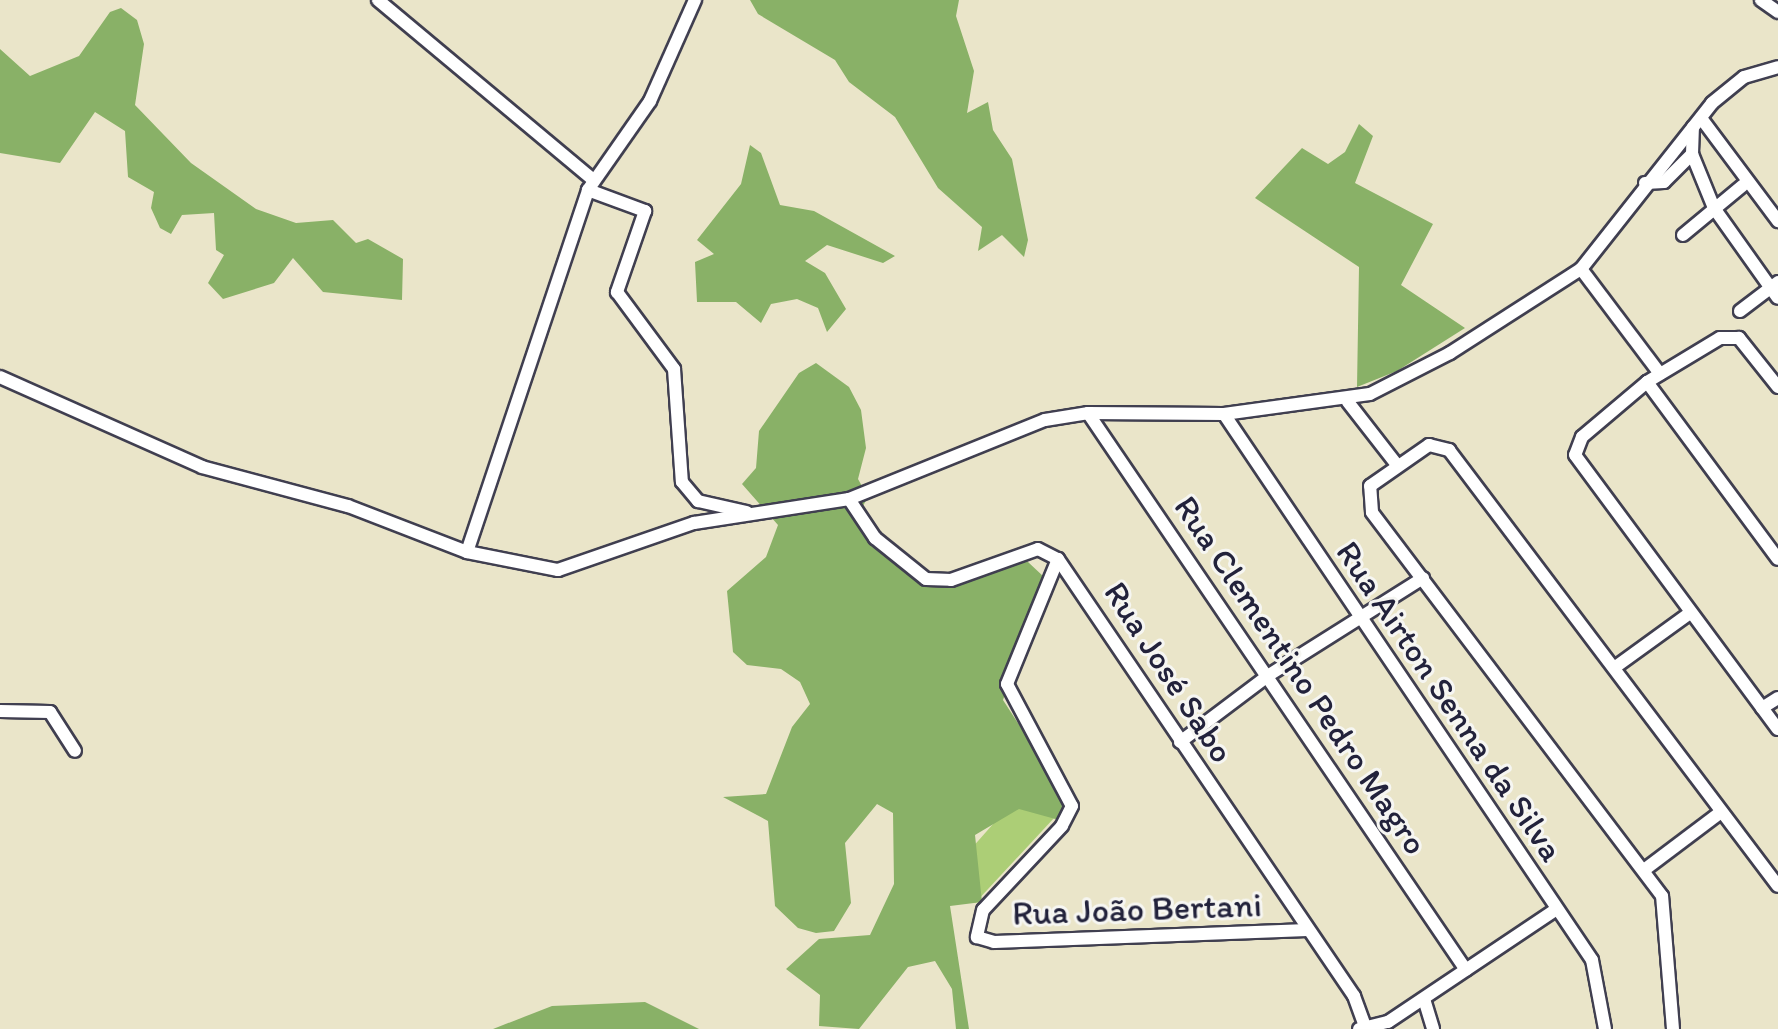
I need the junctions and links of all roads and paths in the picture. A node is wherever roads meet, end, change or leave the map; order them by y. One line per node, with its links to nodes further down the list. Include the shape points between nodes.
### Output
1 (378, 0): 9 (street)
2 (695, 0): 9 (street, via 650,101)
3 (1761, 0): 4 (street)
4 (1778, 12)
5 (1778, 67): 6 (street, via 1727,88)
6 (1697, 122): 7 (street); 8 (street); 12 (street)
7 (1692, 154): 8 (street, via 1664,182); 11 (street)
8 (1645, 183): 14 (street)
9 (590, 185): 26 (street, via 645,211 617,292 674,369 682,482 698,501); 27 (street)
10 (1742, 186): 11 (street)
11 (1714, 208): 13 (street); 15 (street)
12 (1778, 221)
13 (1683, 235)
14 (1581, 269): 17 (street); 21 (street, via 1450,353)
15 (1775, 289): 16 (street)
16 (1740, 311)
17 (1660, 374): 19 (street); 20 (street, via 1733,335)
18 (0, 377): 27 (street, via 202,467 348,506)
19 (1647, 382): 29 (street); 31 (street, via 1582,437 1575,455)
20 (1778, 387)
21 (1348, 402): 23 (street); 24 (street)
22 (1088, 413): 23 (street); 25 (street, via 994,438); 34 (street, Rua Clementino Pedro Magro)
23 (1224, 414): 32 (street, Rua Airton Senna da Silva)
24 (1397, 465): 30 (street, via 1370,486 1367,503); 33 (street, via 1429,445 1449,450)
25 (849, 499): 26 (street, via 814,510); 28 (street, via 875,538 926,579 951,580 1038,549)
26 (747, 512): 27 (street, via 558,570)
27 (467, 552)
28 (1058, 559): 39 (street, Rua José Sabo); 45 (street, Rua João Bertani, via 1007,684 1072,806 1062,826 983,910 974,932 994,942)
29 (1778, 559)
30 (1423, 578): 32 (street); 42 (street)
31 (1690, 613): 33 (street); 36 (street)
32 (1359, 618): 34 (street); 44 (street, Rua Airton Senna da Silva)
33 (1614, 668): 41 (street)
34 (1269, 675): 39 (street); 46 (street, Rua Clementino Pedro Magro)
35 (1778, 698): 36 (street)
36 (1762, 708): 38 (street)
37 (0, 711): 40 (street, via 50,712)
38 (1778, 729)
39 (1180, 742): 45 (street, Rua José Sabo)
40 (75, 751)
41 (1721, 812): 42 (street); 43 (street)
42 (1644, 870): 51 (street, via 1666,917)
43 (1778, 886)
44 (1557, 909): 46 (street); 50 (street, Rua Airton Senna da Silva, via 1592,960)
45 (1308, 930): 48 (street, Rua José Sabo, via 1354,996)
46 (1466, 970): 47 (street)
47 (1424, 999): 48 (street); 49 (street)
48 (1364, 1028)
49 (1433, 1029)
50 (1605, 1029)
51 (1673, 1029)

